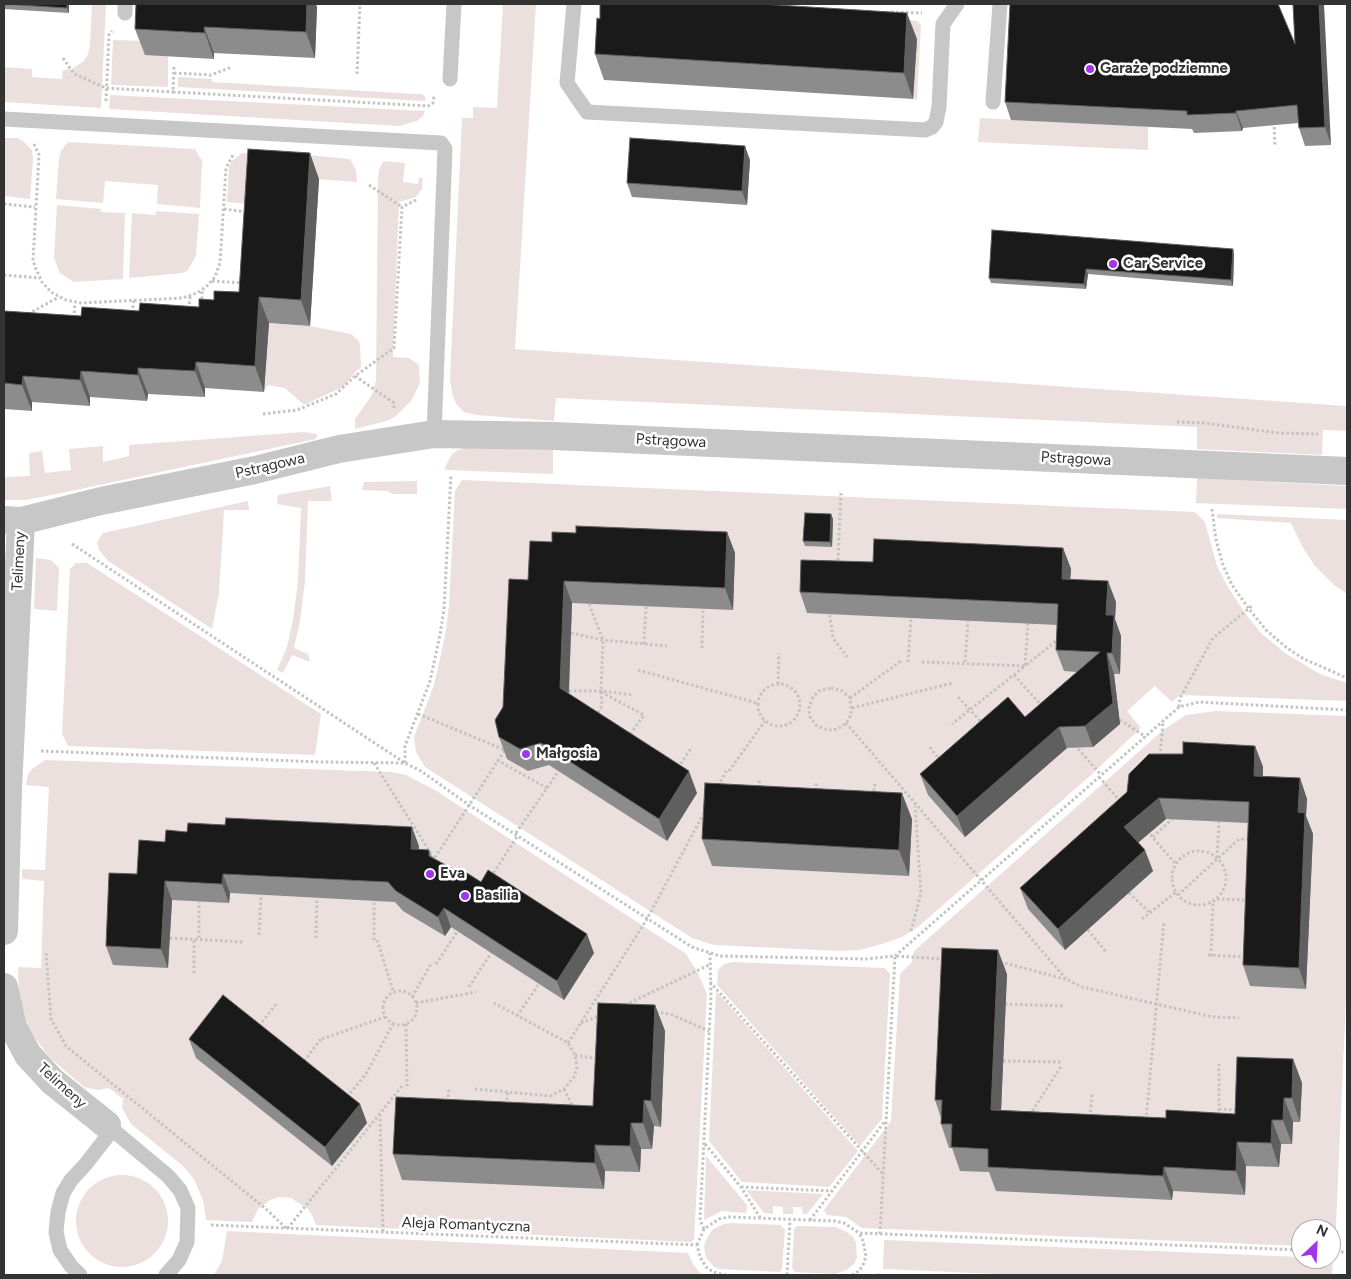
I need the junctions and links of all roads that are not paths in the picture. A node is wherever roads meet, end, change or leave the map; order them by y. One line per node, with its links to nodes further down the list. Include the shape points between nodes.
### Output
1 (454, 4): 5 (lane)
2 (574, 4): 4 (lane, via 568,83 587,112 925,130 936,122 940,107 943,24)
3 (1000, 4): 6 (lane)
4 (953, 9)
5 (450, 79)
6 (993, 102)
7 (4, 119): 8 (lane, via 441,143 445,149)
8 (434, 434): 9 (street, Pstrągowa, via 564,436); 10 (street, Pstrągowa, via 339,449)
9 (1347, 471)
10 (13, 521): 11 (street, Telimeny)
11 (10, 639): 12 (street, Telimeny, via 10,750)
12 (6, 802): 13 (street, Telimeny)
13 (4, 931)
14 (4, 987): 15 (street, Telimeny, via 13,1026 28,1055 52,1081)
15 (110, 1127): 16 (lane, via 63,1193 58,1212 56,1232 60,1250); 17 (lane, via 168,1176 180,1190 188,1208 187,1242 179,1260)
16 (80, 1275)
17 (166, 1275)

